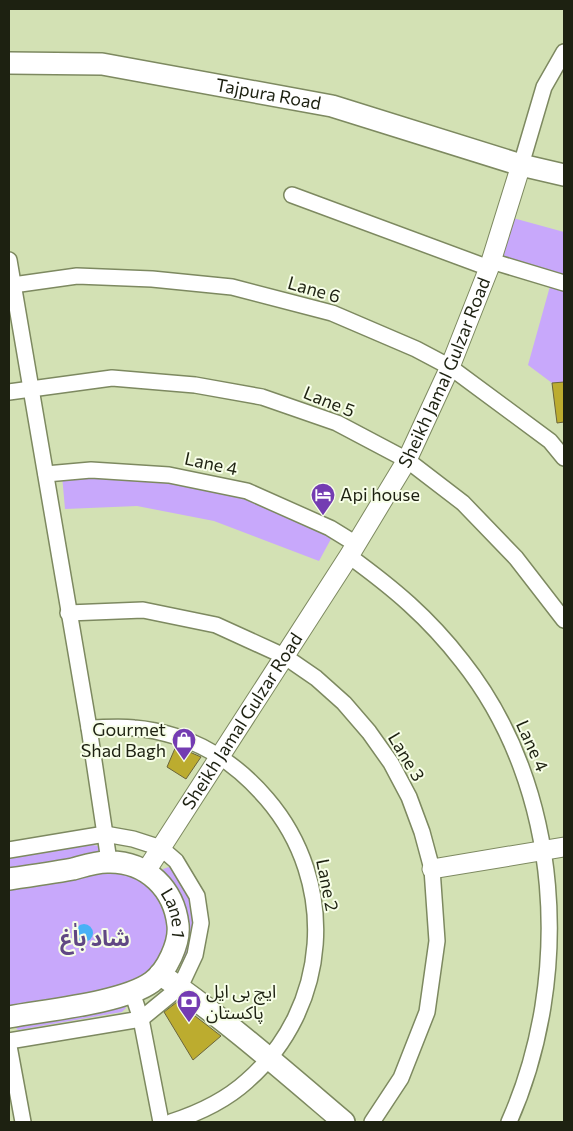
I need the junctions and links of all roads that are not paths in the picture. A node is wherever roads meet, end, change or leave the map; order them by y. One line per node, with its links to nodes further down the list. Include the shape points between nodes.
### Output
1 (564, 52): 3 (street, Sheikh Jamal Gulzar Road, via 544,87)
2 (9, 63): 3 (main road, Tajpura Road, via 102,64 332,106)
3 (521, 165): 4 (main road, Tajpura Road); 7 (street, Sheikh Jamal Gulzar Road)
4 (564, 175)
5 (292, 195): 7 (street)
6 (9, 260): 9 (street)
7 (490, 265): 8 (street); 10 (street, Sheikh Jamal Gulzar Road)
8 (564, 283)
9 (13, 285): 10 (street, Lane 6, via 78,276 152,278 232,287 332,313); 11 (street)
10 (450, 367): 13 (street, Lane 6, via 550,441); 14 (street, Sheikh Jamal Gulzar Road)
11 (31, 388): 12 (street, Lane 5); 14 (street, Lane 5, via 112,378 195,385 262,397 337,423); 15 (street)
12 (9, 392)
13 (564, 458)
14 (407, 460): 16 (street, Sheikh Jamal Gulzar Road); 18 (street, Lane 5, via 463,503 516,558)
15 (46, 474): 16 (street, Lane 4, via 91,470 169,475 247,491 330,528); 17 (street)
16 (352, 550): 19 (street, Sheikh Jamal Gulzar Road); 24 (street, Lane 4, via 429,622 463,661 492,705 516,751)
17 (68, 613): 19 (street, Lane 3, via 143,610 216,624); 20 (street)
18 (564, 620)
19 (284, 656): 21 (street, Sheikh Jamal Gulzar Road); 27 (street, Lane 3, via 344,703 391,763 409,797)
20 (89, 728): 21 (street, Lane 2, via 134,728 179,737); 22 (street)
21 (220, 757): 23 (street, Sheikh Jamal Gulzar Road); 37 (street, Lane 2, via 254,783 282,816 302,855 314,897 316,940 309,983 294,1023)
22 (105, 834): 23 (street); 25 (street); 26 (street)
23 (161, 848): 28 (street, Sheikh Jamal Gulzar Road); 31 (street, via 176,861 197,896 201,923 195,955)
24 (555, 849): 27 (street); 43 (street, Lane 4, via 551,979 540,1042)
25 (9, 850)
26 (109, 861): 28 (main road, Lane 1, via 130,864); 29 (main road, Lane 1)
27 (432, 870): 42 (street, Lane 3, via 438,941 427,1012 402,1078)
28 (146, 871): 30 (main road, Lane 1, via 169,895 176,912 176,947)
29 (9, 879)
30 (160, 974): 31 (main road); 32 (main road, Lane 1)
31 (180, 988): 34 (street); 37 (main road)
32 (132, 992): 33 (main road, Lane 1); 34 (street)
33 (9, 1017)
34 (141, 1019): 35 (street); 39 (street)
35 (9, 1041)
36 (9, 1046): 38 (street)
37 (270, 1059): 40 (street, Lane 2, via 221,1101 192,1116); 41 (main road)
38 (23, 1122)
39 (161, 1122)
40 (171, 1122)
41 (344, 1122)
42 (372, 1122)
43 (509, 1122)

